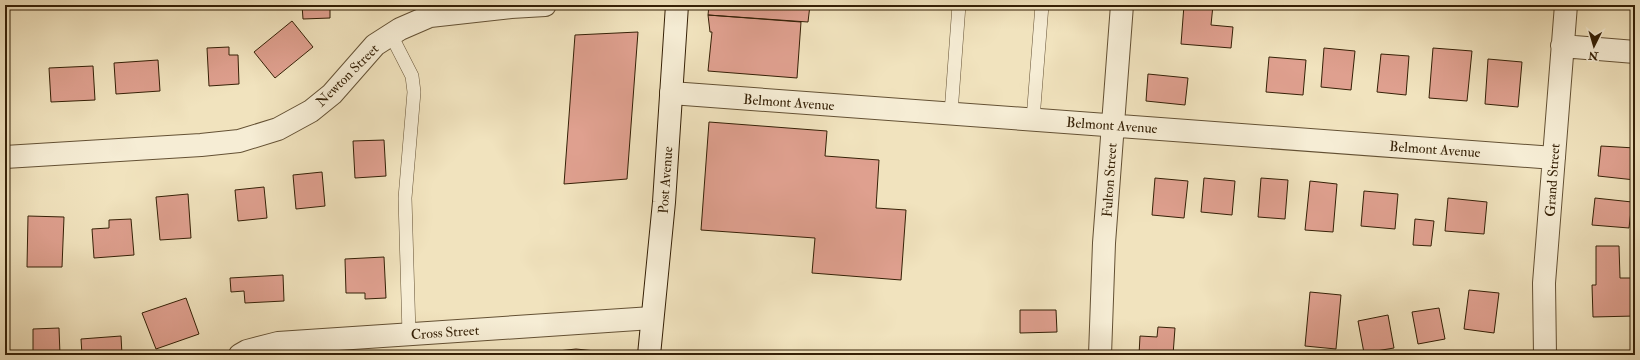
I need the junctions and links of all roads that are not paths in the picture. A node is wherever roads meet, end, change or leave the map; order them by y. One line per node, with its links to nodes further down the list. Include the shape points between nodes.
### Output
1 (545, 5): 7 (street, Newton Street, via 430,16)
2 (677, 5): 10 (street, Post Avenue)
3 (959, 5): 11 (lane)
4 (1042, 5): 12 (lane)
5 (1122, 5): 13 (street, Fulton Street)
6 (1566, 5): 8 (street, Grand Street)
7 (391, 35): 14 (street, Newton Street, via 375,45 332,94 311,111 278,129 239,141); 17 (lane, via 412,76 414,92 406,198)
8 (1562, 46): 9 (street); 15 (street, Grand Street)
9 (1635, 52)
10 (671, 93): 11 (street, Belmont Avenue); 16 (street, Post Avenue, via 664,202)
11 (951, 113): 12 (street, Belmont Avenue)
12 (1033, 119): 13 (street, Belmont Avenue)
13 (1113, 125): 15 (street, Belmont Avenue); 20 (street, Fulton Street, via 1104,243)
14 (5, 157)
15 (1554, 158): 21 (street, Grand Street, via 1544,283)
16 (652, 318): 17 (street, Cross Street); 19 (street, Post Avenue)
17 (410, 334): 18 (street, Cross Street, via 278,343)
18 (240, 355)
19 (649, 355)
20 (1100, 355)
21 (1545, 355)

